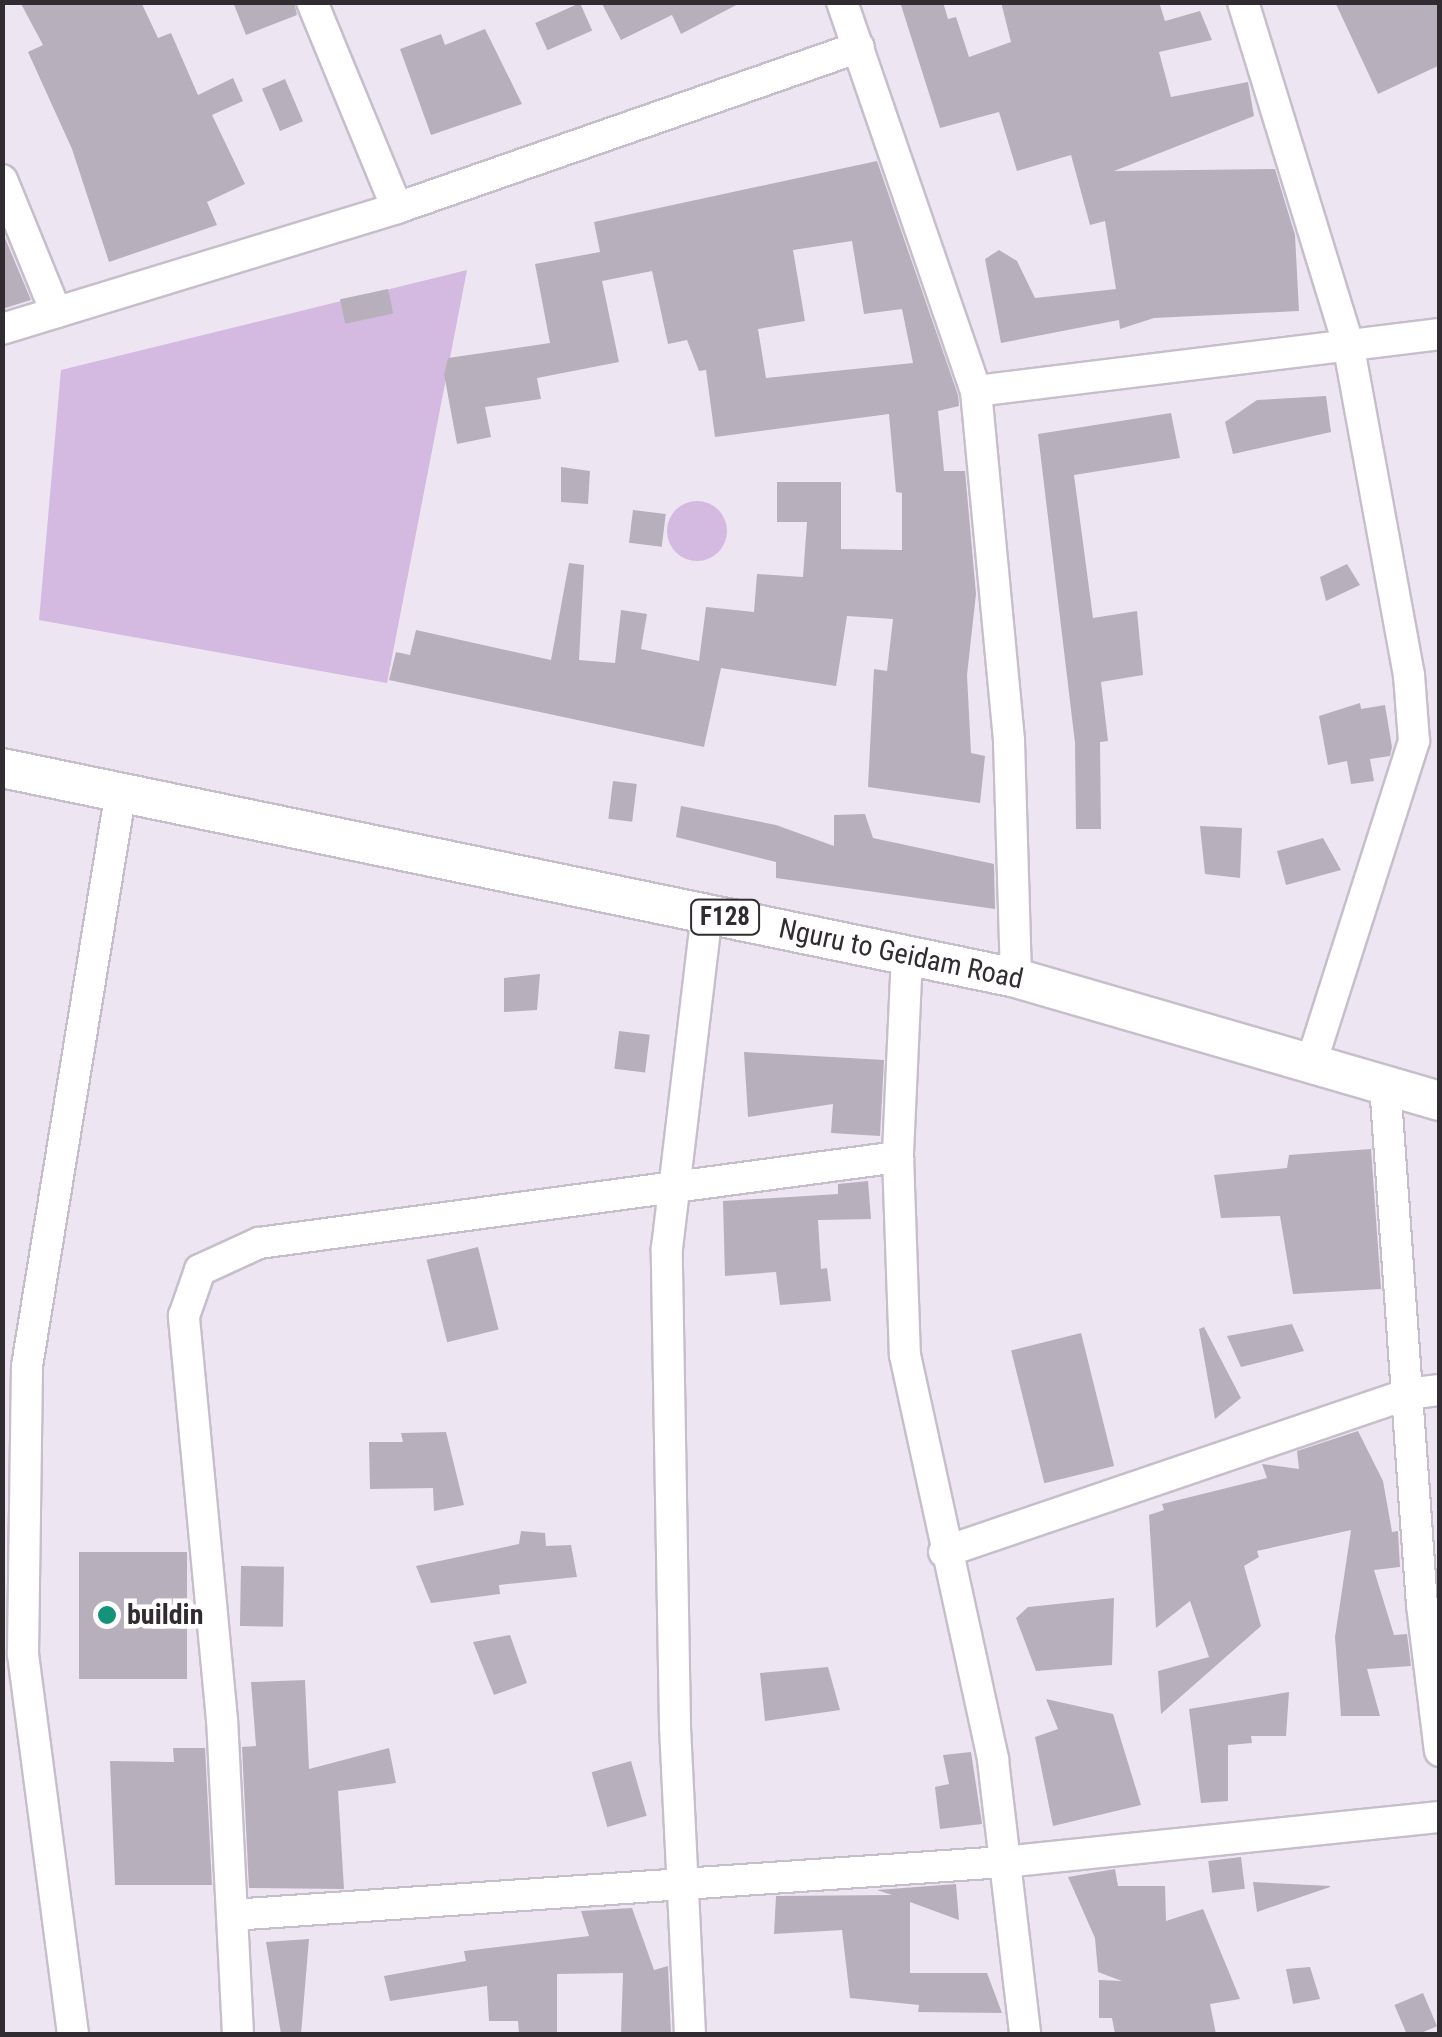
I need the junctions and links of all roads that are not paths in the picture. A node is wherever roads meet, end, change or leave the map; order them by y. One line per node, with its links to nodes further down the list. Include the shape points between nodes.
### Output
1 (312, 2): 6 (street)
2 (842, 2): 4 (street)
3 (1244, 2): 10 (street)
4 (859, 47): 6 (street); 11 (street)
5 (2, 180): 7 (street)
6 (396, 208): 7 (street)
7 (56, 312): 8 (street)
8 (2, 329)
9 (1440, 334): 10 (street)
10 (1348, 343): 11 (street); 12 (street)
11 (976, 391): 17 (street, via 1009,741)
12 (1426, 739): 18 (street)
13 (2, 768): 14 (main road, Nguru to Geidam Road / F128)
14 (120, 791): 15 (main road, Nguru to Geidam Road / F128); 31 (street, via 26,1366 22,1654)
15 (707, 913): 16 (main road, Nguru to Geidam Road / F128); 22 (street)
16 (907, 955): 17 (main road, Nguru to Geidam Road / F128); 21 (street)
17 (1016, 978): 18 (main road, Nguru to Geidam Road / F128)
18 (1312, 1060): 19 (main road, Nguru to Geidam Road / F128)
19 (1386, 1084): 20 (main road, Nguru to Geidam Road / F128); 24 (street)
20 (1440, 1101)
21 (898, 1157): 22 (street); 25 (street, via 905,1355)
22 (674, 1189): 29 (street, via 667,1248); 30 (street, via 258,1242 200,1270 184,1316 222,1720)
23 (1440, 1390): 24 (street)
24 (1407, 1394): 25 (street); 26 (street)
25 (944, 1552): 28 (street, via 993,1760)
26 (1440, 1750)
27 (1440, 1817): 28 (street)
28 (1004, 1862): 29 (street); 34 (street)
29 (683, 1884): 30 (street); 33 (street)
30 (232, 1915): 32 (street)
31 (73, 2034)
32 (238, 2034)
33 (690, 2034)
34 (1025, 2034)

